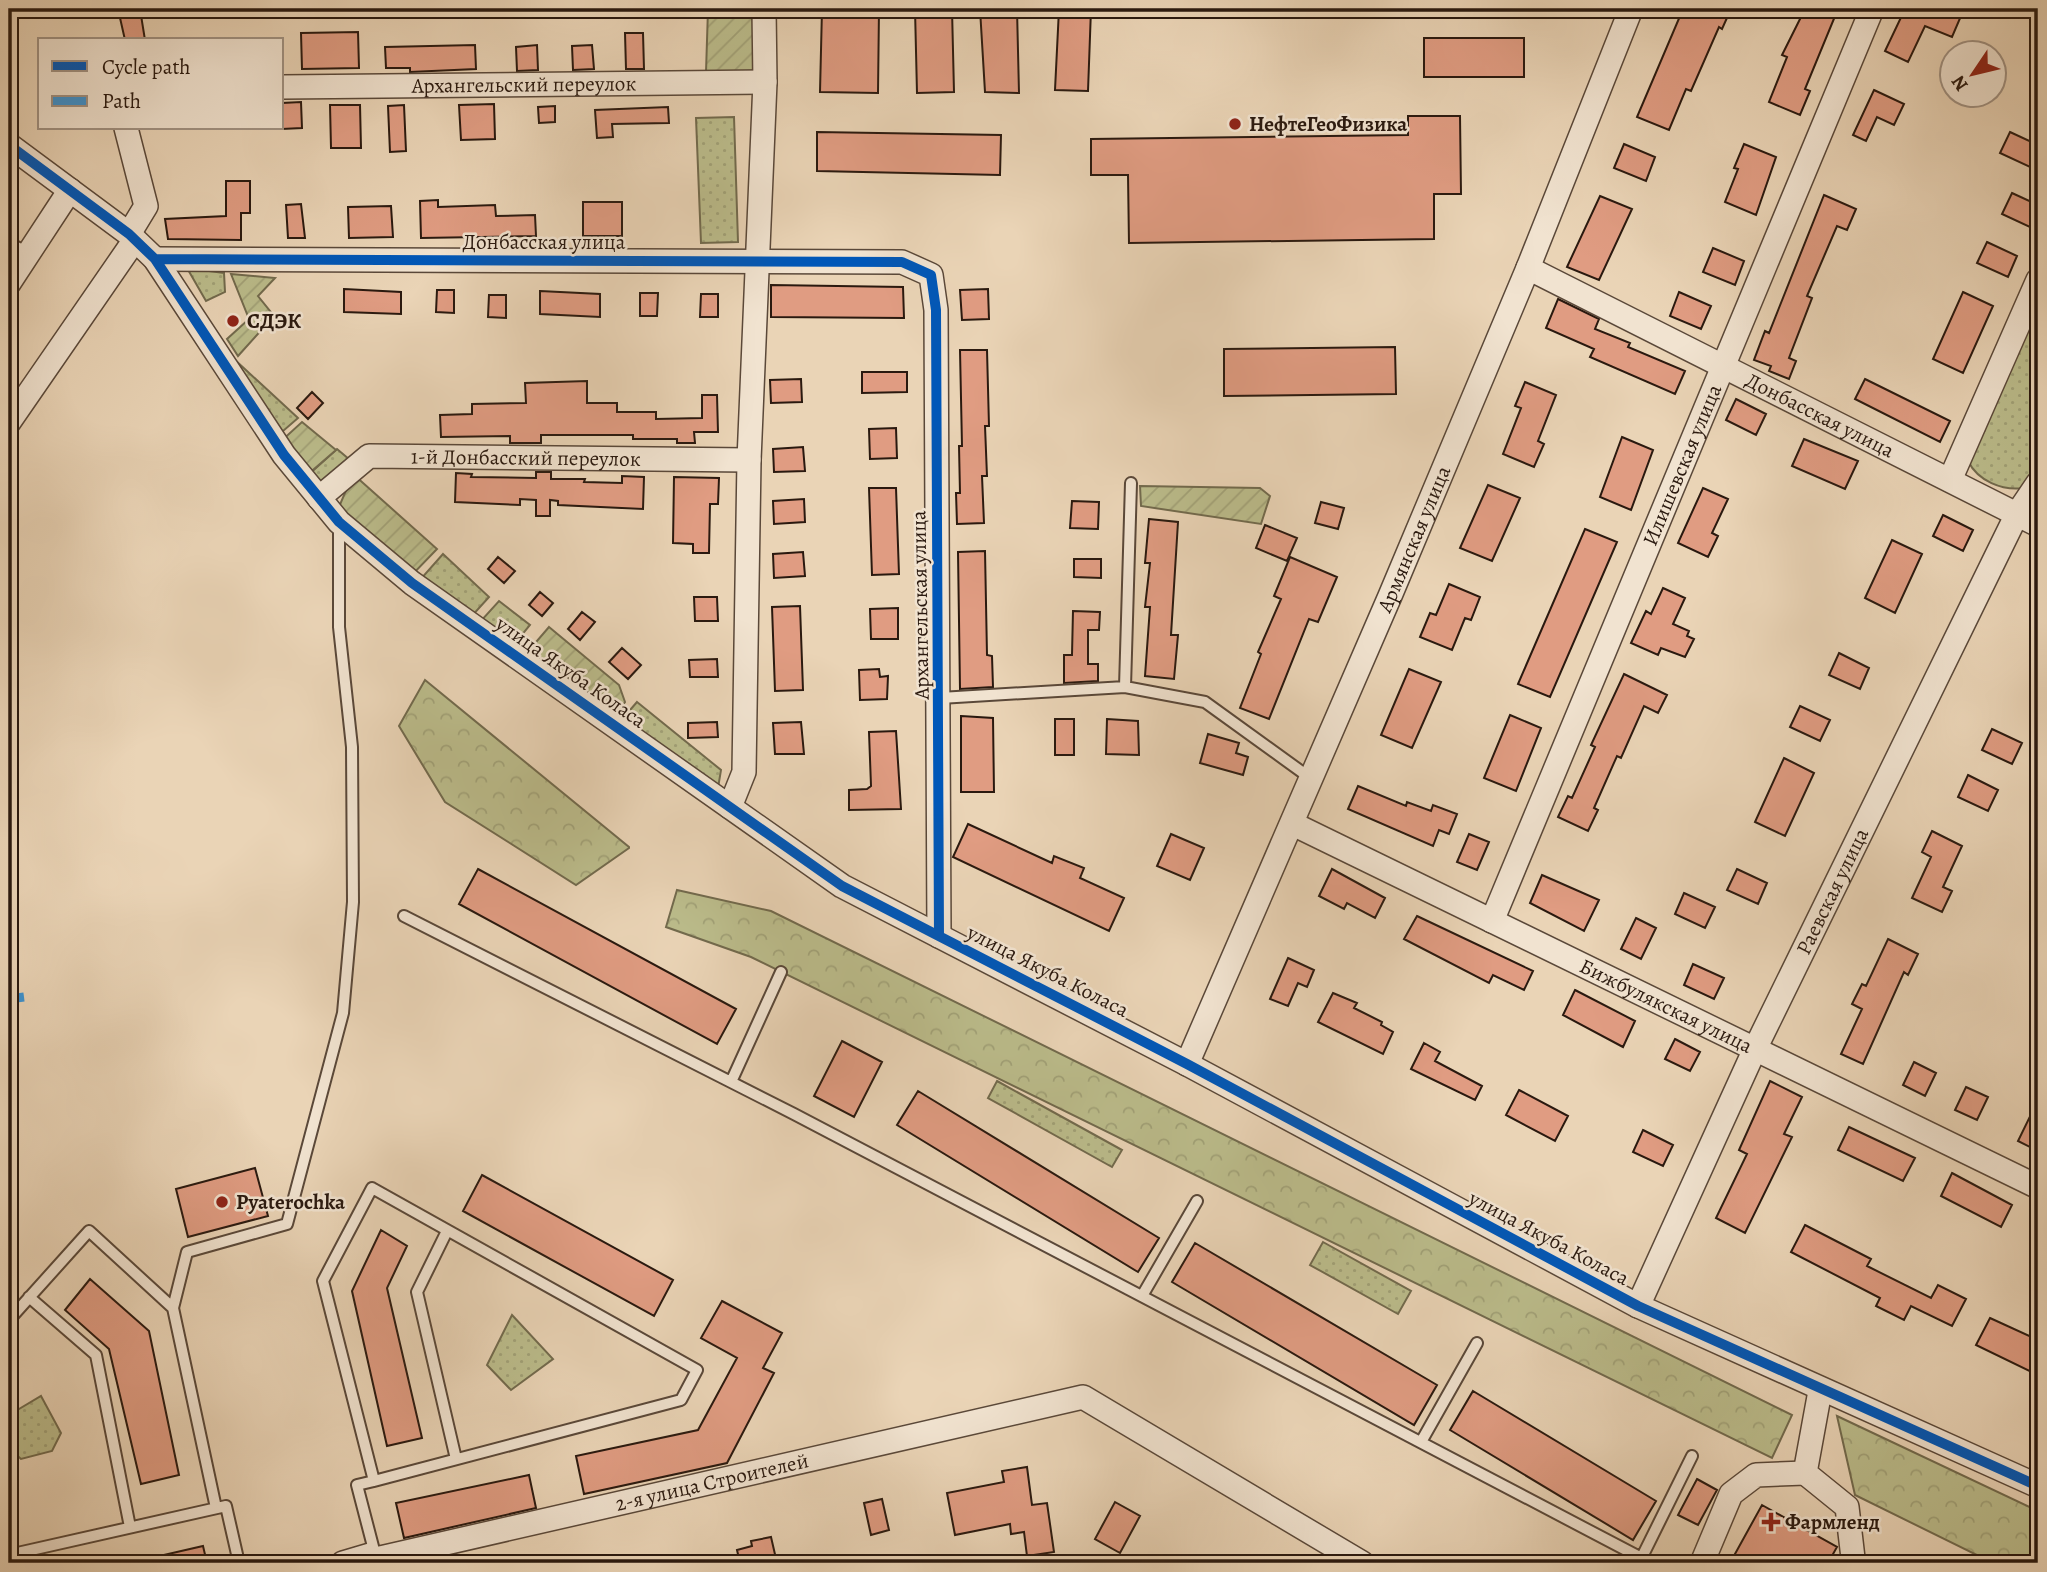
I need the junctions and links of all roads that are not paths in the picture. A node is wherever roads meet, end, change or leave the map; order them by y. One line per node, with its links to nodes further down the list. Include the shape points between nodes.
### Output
1 (764, 9): 4 (street)
2 (1631, 9): 13 (street, Армянская улица)
3 (1872, 9): 17 (street, Илишевская улица)
4 (765, 82): 5 (street, Архангельский переулок); 12 (street)
5 (284, 87)
6 (127, 130): 9 (street, via 146,206)
7 (9, 145): 8 (street, улица Якуба Коласа)
8 (70, 190): 9 (street, улица Якуба Коласа); 10 (street)
9 (132, 237): 11 (street, улица Якуба Коласа); 18 (street)
10 (15, 252): 16 (street)
11 (155, 259): 12 (street, Донбасская улица); 23 (street, улица Якуба Коласа, via 275,442)
12 (758, 260): 14 (street, Донбасская улица, via 902,262); 19 (street)
13 (1528, 268): 17 (street, Донбасская улица); 29 (street, Армянская улица)
14 (931, 275): 28 (street, Архангельская улица, via 936,310)
15 (2038, 280): 20 (street)
16 (9, 284)
17 (1724, 367): 20 (street, Донбасская улица); 33 (street, Илишевская улица)
18 (9, 422)
19 (750, 460): 23 (street, 1-й Донбасский переулок, via 369,456); 30 (street, via 744,772)
20 (1950, 480): 24 (street, Донбасская улица)
21 (1131, 483): 27 (lane)
22 (2038, 483): 24 (street, Раевская улица)
23 (319, 498): 25 (street, улица Якуба Коласа)
24 (2017, 514): 26 (street, Донбасская улица); 36 (street, Раевская улица)
25 (338, 522): 30 (street, улица Якуба Коласа, via 412,583); 45 (lane, via 339,627 352,760 354,902 343,1013 287,1224 187,1252)
26 (2038, 525)
27 (1125, 687): 28 (lane); 29 (lane, via 1205,702)
28 (940, 698): 34 (street, Архангельская улица)
29 (1313, 780): 31 (street, Армянская улица)
30 (730, 807): 34 (street, улица Якуба Коласа, via 842,886)
31 (1293, 824): 33 (street, Бижбулякская улица); 37 (street, Армянская улица)
32 (404, 916): 38 (lane)
33 (1492, 921): 36 (street, Бижбулякская улица)
34 (939, 936): 37 (street, улица Якуба Коласа)
35 (781, 972): 38 (lane)
36 (1755, 1049): 39 (street, Бижбулякская улица); 44 (street, Раевская улица)
37 (1187, 1064): 44 (street, улица Якуба Коласа)
38 (731, 1082): 42 (lane)
39 (2038, 1187)
40 (1197, 1201): 42 (lane)
41 (447, 1231): 51 (lane, via 417,1292); 51 (lane, via 697,1370 681,1400); 53 (lane, via 372,1188 323,1281)
42 (1142, 1296): 49 (lane)
43 (29, 1297): 45 (lane, via 89,1231); 46 (lane); 56 (lane, via 96,1355)
44 (1638, 1307): 48 (street, улица Якуба Коласа)
45 (173, 1308): 55 (lane)
46 (9, 1320)
47 (1477, 1343): 49 (lane)
48 (1820, 1391): 52 (street); 54 (street, улица Якуба Коласа)
49 (1421, 1442): 59 (lane)
50 (1692, 1457): 59 (lane)
51 (456, 1459): 53 (lane)
52 (1805, 1473): 63 (street, via 1756,1475 1731,1494); 64 (street, via 1847,1507)
53 (374, 1481): 58 (lane, via 357,1485)
54 (2038, 1486)
55 (216, 1508): 56 (lane); 60 (lane, via 226,1506)
56 (130, 1527): 57 (lane, via 13,1553)
57 (9, 1549)
58 (376, 1559): 61 (street, 2-я улица Строителей, via 370,1555); 62 (street, 2-я улица Строителей, via 1083,1397)
59 (1645, 1561)
60 (239, 1563)
61 (343, 1563)
62 (1362, 1563)
63 (1702, 1563)
64 (1851, 1563)

